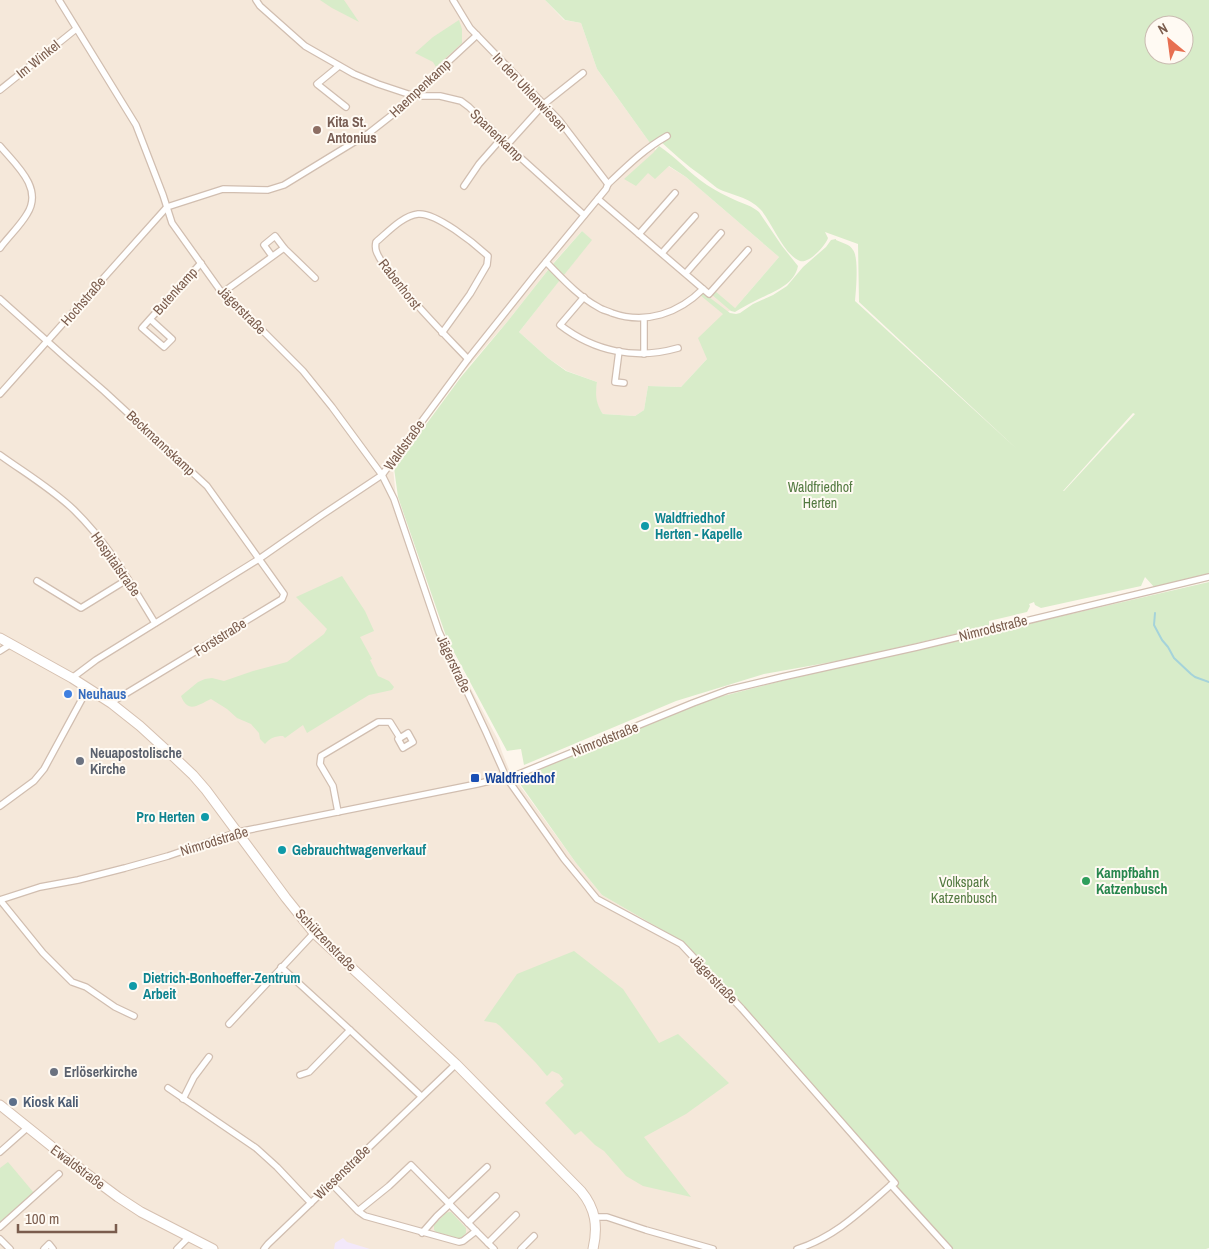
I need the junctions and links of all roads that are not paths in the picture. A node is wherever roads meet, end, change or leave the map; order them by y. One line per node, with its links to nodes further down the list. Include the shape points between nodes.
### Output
1 (59, 0): 4 (street, Jägerstraße)
2 (256, 0): 6 (street, Spanenkamp, via 305,46)
3 (453, 0): 5 (street, In den Uhlenwiesen)
4 (76, 29): 8 (street, Im Winkel); 20 (street, Jägerstraße, via 136,126)
5 (477, 35): 9 (street, Haempenkamp); 10 (street, In den Uhlenwiesen)
6 (339, 66): 9 (street, Spanenkamp, via 371,82); 11 (street, via 318,84)
7 (583, 73): 10 (street)
8 (0, 90)
9 (414, 96): 13 (street, Spanenkamp, via 440,96 461,101); 20 (street, Haempenkamp, via 369,133 284,185 268,190 223,189)
10 (544, 104): 14 (street); 16 (street, In den Uhlenwiesen)
11 (346, 107)
12 (667, 136): 16 (street, Waldstraße, via 634,158)
13 (501, 139): 14 (street, Spanenkamp); 17 (street)
14 (507, 145): 21 (street, Spanenkamp)
15 (0, 146): 25 (street, via 25,175 32,191 32,201 29,212)
16 (608, 184): 19 (street, Waldstraße)
17 (464, 186)
18 (676, 193): 24 (street)
19 (598, 199): 21 (street, Waldstraße); 24 (street)
20 (167, 207): 31 (street, Jägerstraße, via 172,223); 41 (street, Hochstraße)
21 (584, 216): 30 (street, Waldstraße)
22 (695, 216): 28 (street)
23 (721, 232): 32 (street)
24 (639, 234): 28 (street)
25 (0, 248)
26 (284, 248): 29 (street); 29 (street, via 275,236 264,245); 33 (street)
27 (748, 250): 34 (street, via 709,294)
28 (662, 253): 32 (street)
29 (272, 256): 35 (street)
30 (546, 262): 36 (street); 45 (street, Waldstraße)
31 (201, 263): 35 (street, Jägerstraße); 39 (street, Butenkamp)
32 (686, 274): 34 (street)
33 (315, 278)
34 (704, 289): 38 (street, via 671,312)
35 (222, 293): 49 (street, Jägerstraße, via 303,371)
36 (584, 297): 38 (street, via 599,308 618,315); 43 (street, via 560,325 581,339)
37 (0, 299): 41 (street, Beckmannskamp)
38 (644, 318): 44 (street)
39 (150, 320): 39 (street, Butenkamp, via 142,328 164,347 172,339)
40 (442, 333): 40 (street, Rabenhorst, via 390,273 375,247 376,242 402,221 418,214 450,226 488,256 487,265 470,294); 45 (street, Rabenhorst)
41 (47, 342): 47 (street, Hochstraße); 50 (street, Beckmannskamp, via 104,390 206,486)
42 (678, 348): 44 (street)
43 (618, 351): 44 (street); 46 (street, via 615,382)
44 (644, 354)
45 (468, 359): 49 (street, Waldstraße)
46 (624, 383)
47 (0, 394)
48 (0, 455): 52 (street, Hospitalstraße, via 74,510 104,544)
49 (382, 475): 50 (street, Waldstraße); 62 (street, Jägerstraße, via 394,500 439,632)
50 (259, 559): 54 (street, Waldstraße); 60 (street, Forststraße, via 284,594 282,599)
51 (1209, 577): 62 (street, Nimrodstraße, via 728,690)
52 (128, 579): 53 (street, via 81,608); 54 (street, Hospitalstraße)
53 (37, 581)
54 (155, 623): 58 (street, Waldstraße)
55 (0, 638): 56 (main road, Schützenstraße)
56 (10, 644): 57 (street); 58 (main road, Schützenstraße)
57 (0, 651)
58 (72, 678): 59 (main road, Schützenstraße)
59 (88, 688): 63 (street, via 44,769 34,781); 65 (main road, Schützenstraße, via 133,720 187,769)
60 (117, 699)
61 (400, 738): 64 (street, via 390,722 378,722 322,756 320,764 333,786)
62 (506, 777): 64 (street, Nimrodstraße); 84 (street, Jägerstraße, via 564,859 597,899 681,944 824,1101 895,1183)
63 (0, 806)
64 (338, 812): 65 (street, Nimrodstraße)
65 (238, 832): 66 (street, Nimrodstraße, via 168,856); 67 (main road, Schützenstraße)
66 (0, 900): 69 (street, Nimrodstraße, via 43,953 72,982 86,986)
67 (314, 933): 68 (street); 73 (main road, Schützenstraße)
68 (281, 967): 70 (street); 71 (street)
69 (134, 1016)
70 (229, 1024)
71 (350, 1030): 74 (street, via 310,1072); 76 (street)
72 (209, 1057): 77 (street)
73 (456, 1064): 76 (street, Wiesenstraße); 90 (main road, Schützenstraße, via 581,1191 588,1199)
74 (300, 1075)
75 (168, 1088): 77 (street)
76 (421, 1096): 83 (street, Wiesenstraße)
77 (183, 1099): 86 (street, via 256,1148)
78 (0, 1105): 79 (main road, Ewaldstraße)
79 (27, 1128): 80 (street); 96 (main road, Ewaldstraße, via 118,1197)
80 (0, 1152)
81 (487, 1166): 87 (street)
82 (59, 1174): 92 (street)
83 (332, 1183): 86 (street, Wiesenstraße); 88 (street)
84 (891, 1185): 109 (street, via 838,1230); 110 (street, Jägerstraße)
85 (496, 1196): 91 (street)
86 (310, 1202): 104 (street, Wiesenstraße)
87 (449, 1204): 88 (street, via 411,1165); 91 (street); 94 (street)
88 (358, 1210): 94 (street, via 365,1216)
89 (516, 1215): 98 (street)
90 (594, 1217): 107 (main road, Schützenstraße, via 596,1238); 108 (street, via 607,1217)
91 (468, 1223): 93 (street)
92 (0, 1227)
93 (476, 1231): 94 (street, via 459,1242); 98 (street)
94 (422, 1233)
95 (534, 1236): 106 (street)
96 (189, 1237): 102 (street); 103 (main road, Ewaldstraße)
97 (0, 1239): 99 (street)
98 (488, 1242): 105 (street)
99 (10, 1249)
100 (44, 1249): 101 (street, via 49,1244)
101 (53, 1249)
102 (177, 1249)
103 (214, 1249)
104 (264, 1249)
105 (494, 1249)
106 (520, 1249)
107 (593, 1249)
108 (713, 1249)
109 (796, 1249)
110 (949, 1249)

